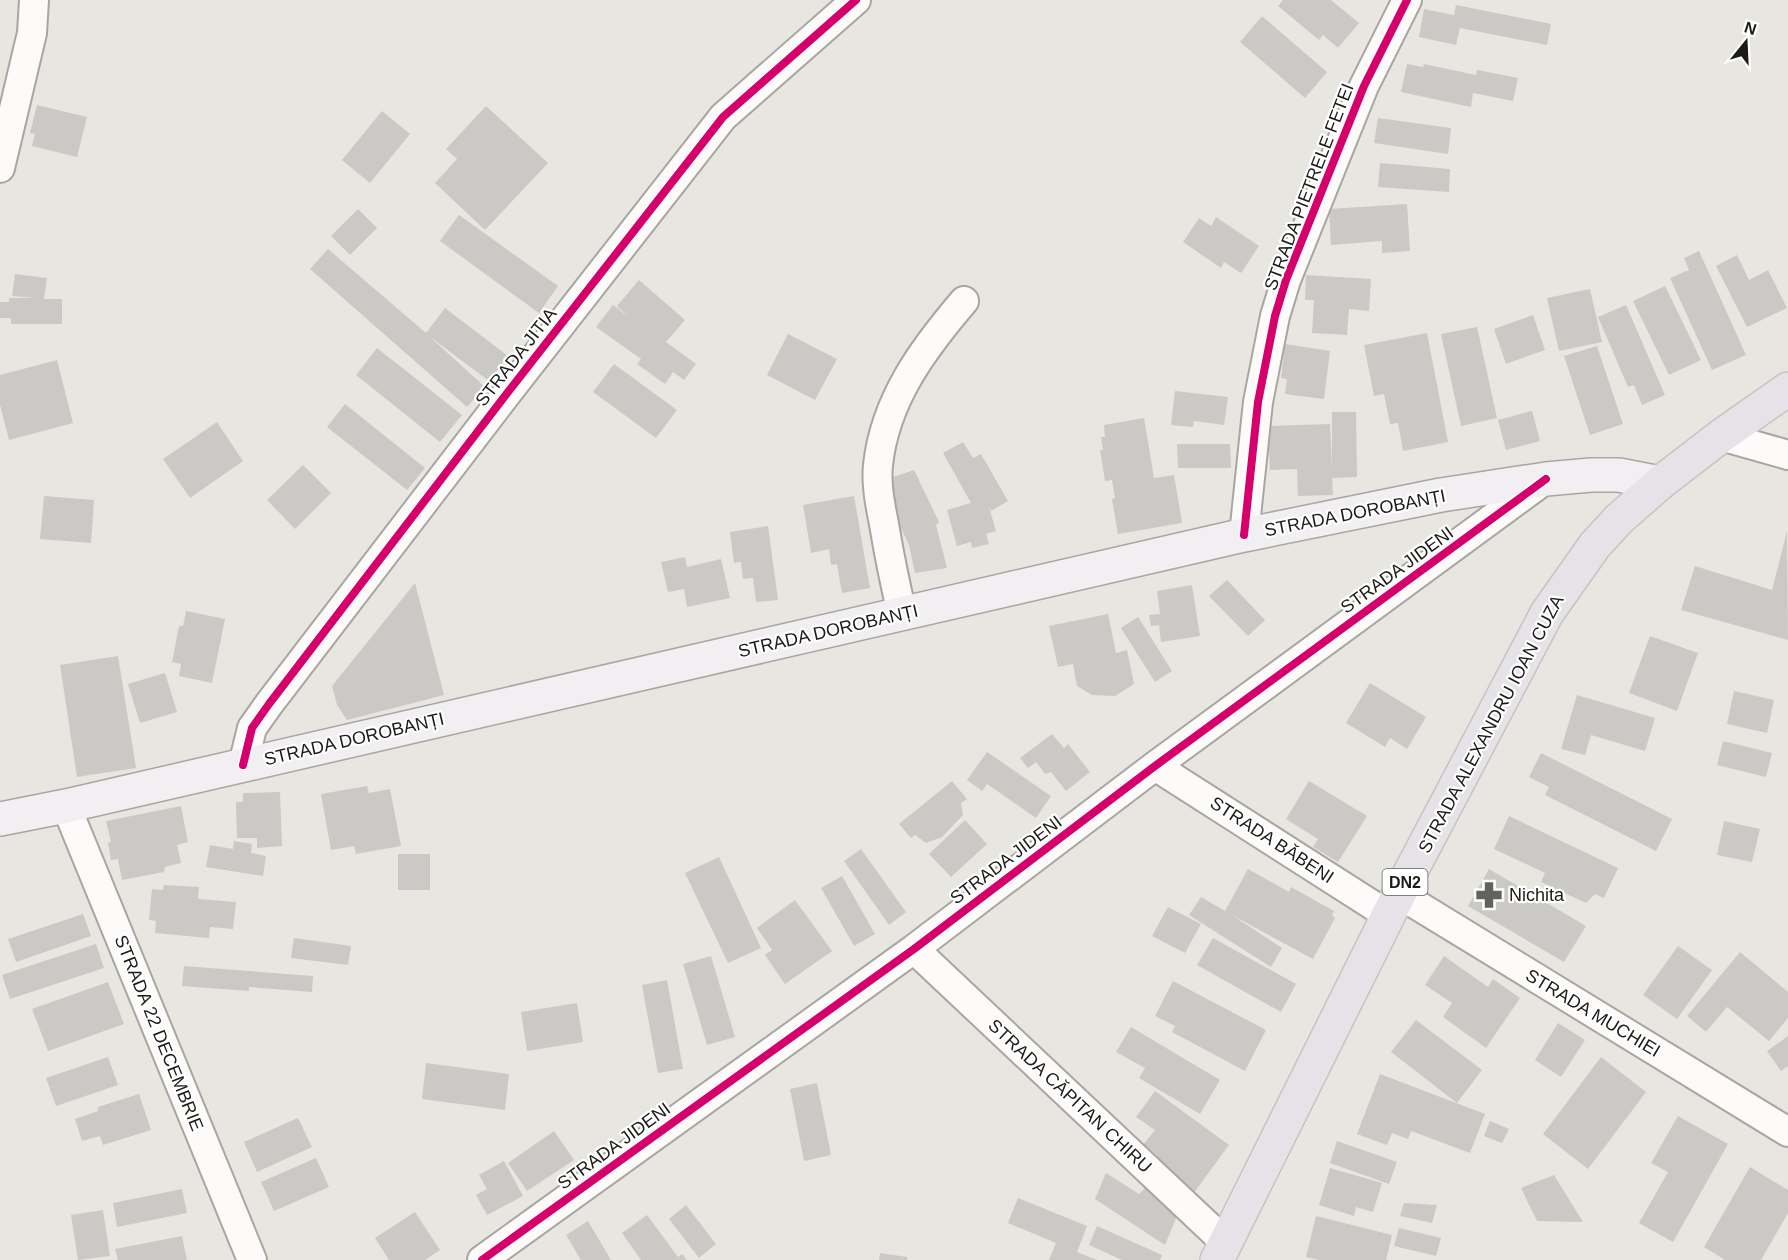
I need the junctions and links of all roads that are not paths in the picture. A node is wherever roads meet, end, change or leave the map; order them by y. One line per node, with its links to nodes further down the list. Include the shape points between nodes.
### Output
1 (34, 0): 4 (street, via 32,33)
2 (856, 0): 13 (street, STRADA JITIA, via 723,117 268,704 252,728)
3 (1407, 0): 11 (street, STRADA PIETRELE FETEI, via 1364,86 1281,298 1258,402)
4 (0, 168)
5 (964, 301): 12 (street, via 936,334 899,393 880,454 878,488)
6 (1788, 388): 7 (main road, DN2)
7 (1721, 436): 8 (street); 10 (main road, DN2)
8 (1788, 455)
9 (1546, 479): 10 (main road, STRADA DOROBANȚI, via 1619,475); 11 (main road, STRADA DOROBANȚI, via 1441,495); 14 (street, STRADA JIDENI)
10 (1659, 483): 17 (main road, STRADA ALEXANDRU IOAN CUZA / DN2, via 1595,545 1547,613)
11 (1244, 535): 12 (main road, STRADA DOROBANȚI)
12 (902, 613): 13 (main road, STRADA DOROBANȚI)
13 (243, 765): 15 (main road, STRADA DOROBANȚI)
14 (1155, 766): 17 (street, STRADA BĂBENI); 18 (street, STRADA JIDENI)
15 (66, 806): 16 (main road, STRADA DOROBANȚI); 21 (street, STRADA 22 DECEMBRIE)
16 (0, 819)
17 (1394, 904): 19 (street, STRADA MUCHIEI); 20 (main road, STRADA ALEXANDRU IOAN CUZA / DN2)
18 (914, 948): 20 (street, STRADA CĂPITAN CHIRU); 22 (street, STRADA JIDENI)
19 (1788, 1132)
20 (1221, 1251)
21 (252, 1260)
22 (482, 1260)

